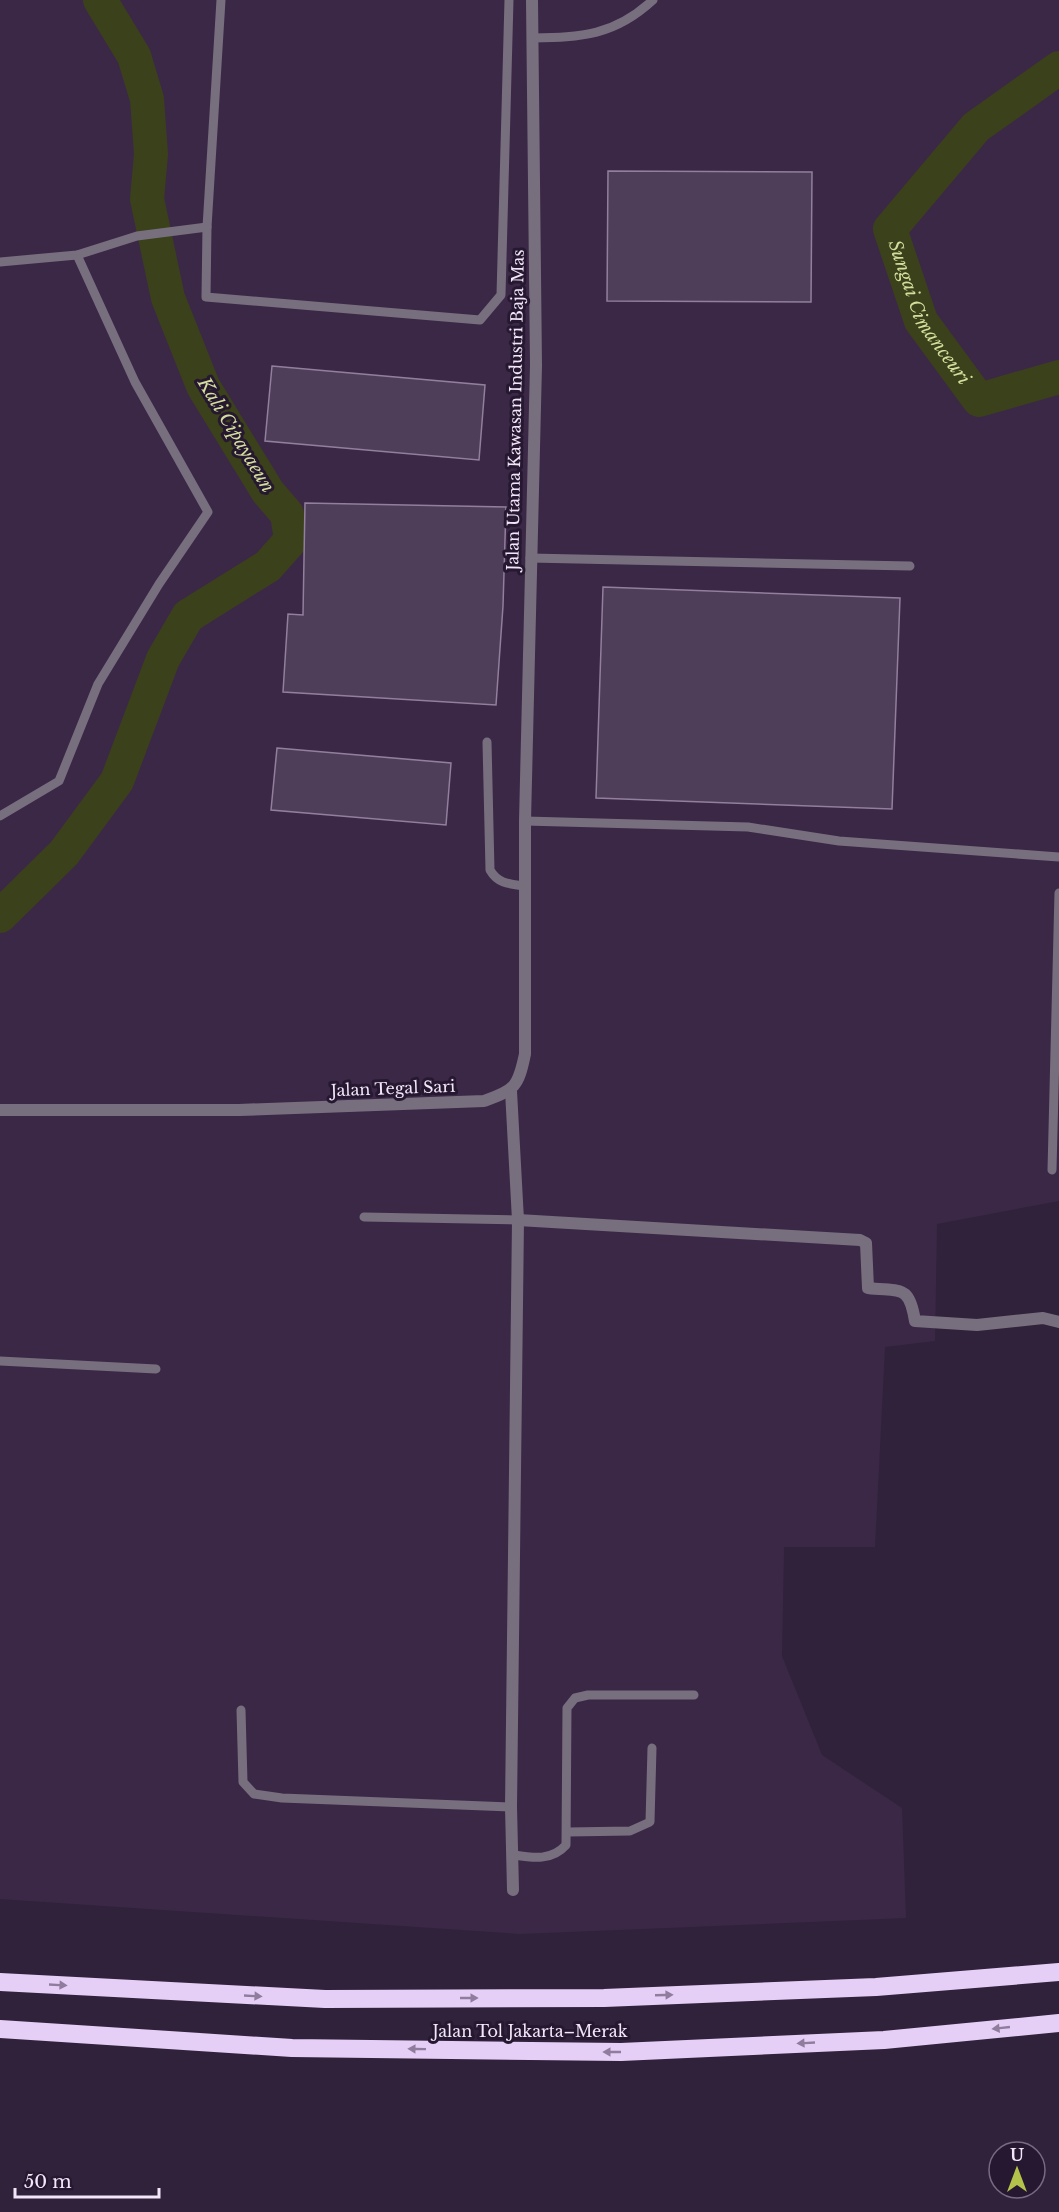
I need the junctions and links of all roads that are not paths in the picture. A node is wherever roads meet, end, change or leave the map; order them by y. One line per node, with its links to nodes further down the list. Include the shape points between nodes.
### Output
1 (221, 0): 6 (lane)
2 (509, 0): 6 (lane, via 501,295 480,320 206,297)
3 (532, 0): 5 (street, Jalan Utama Kawasan Industri Baja Mas)
4 (653, 0): 5 (lane, via 639,13 585,37)
5 (532, 38): 9 (street, Jalan Utama Kawasan Industri Baja Mas, via 536,365)
6 (207, 227): 7 (lane, via 137,237)
7 (76, 255): 8 (lane); 12 (lane, via 135,382 208,512 98,684 59,780)
8 (0, 262)
9 (530, 558): 10 (lane); 13 (street, Jalan Utama Kawasan Industri Baja Mas)
10 (909, 566)
11 (488, 742): 15 (lane, via 490,870 494,878 506,884)
12 (0, 816)
13 (525, 821): 14 (lane, via 748,827 839,841); 15 (street)
14 (1059, 857)
15 (525, 886): 17 (street, via 525,1054 521,1074)
16 (1059, 893): 19 (lane)
17 (511, 1091): 18 (street, Jalan Tegal Sari, via 484,1101 286,1108); 21 (street)
18 (0, 1110)
19 (1052, 1170)
20 (364, 1217): 21 (lane)
21 (518, 1220): 22 (street, via 860,1240 866,1244 868,1288 906,1293 912,1299 915,1321 985,1325 1043,1318); 28 (street)
22 (1059, 1322)
23 (0, 1361): 24 (lane)
24 (156, 1369)
25 (694, 1695): 29 (lane, via 575,1698 567,1708)
26 (241, 1710): 28 (lane, via 243,1782 254,1794)
27 (652, 1748): 29 (lane, via 650,1822 630,1831)
28 (511, 1807): 30 (street)
29 (568, 1832): 30 (lane, via 566,1845 550,1856)
30 (514, 1856): 31 (street)
31 (513, 1890)
32 (1059, 1972): 33 (highway, Jalan Tol Jakarta–Merak, one-way to 32, via 325,2000 604,1998 876,1987)
33 (0, 1982)
34 (1059, 2023): 35 (highway, Jalan Tol Jakarta–Merak, one-way to 35, via 884,2040 621,2052 292,2048)
35 (0, 2029)

